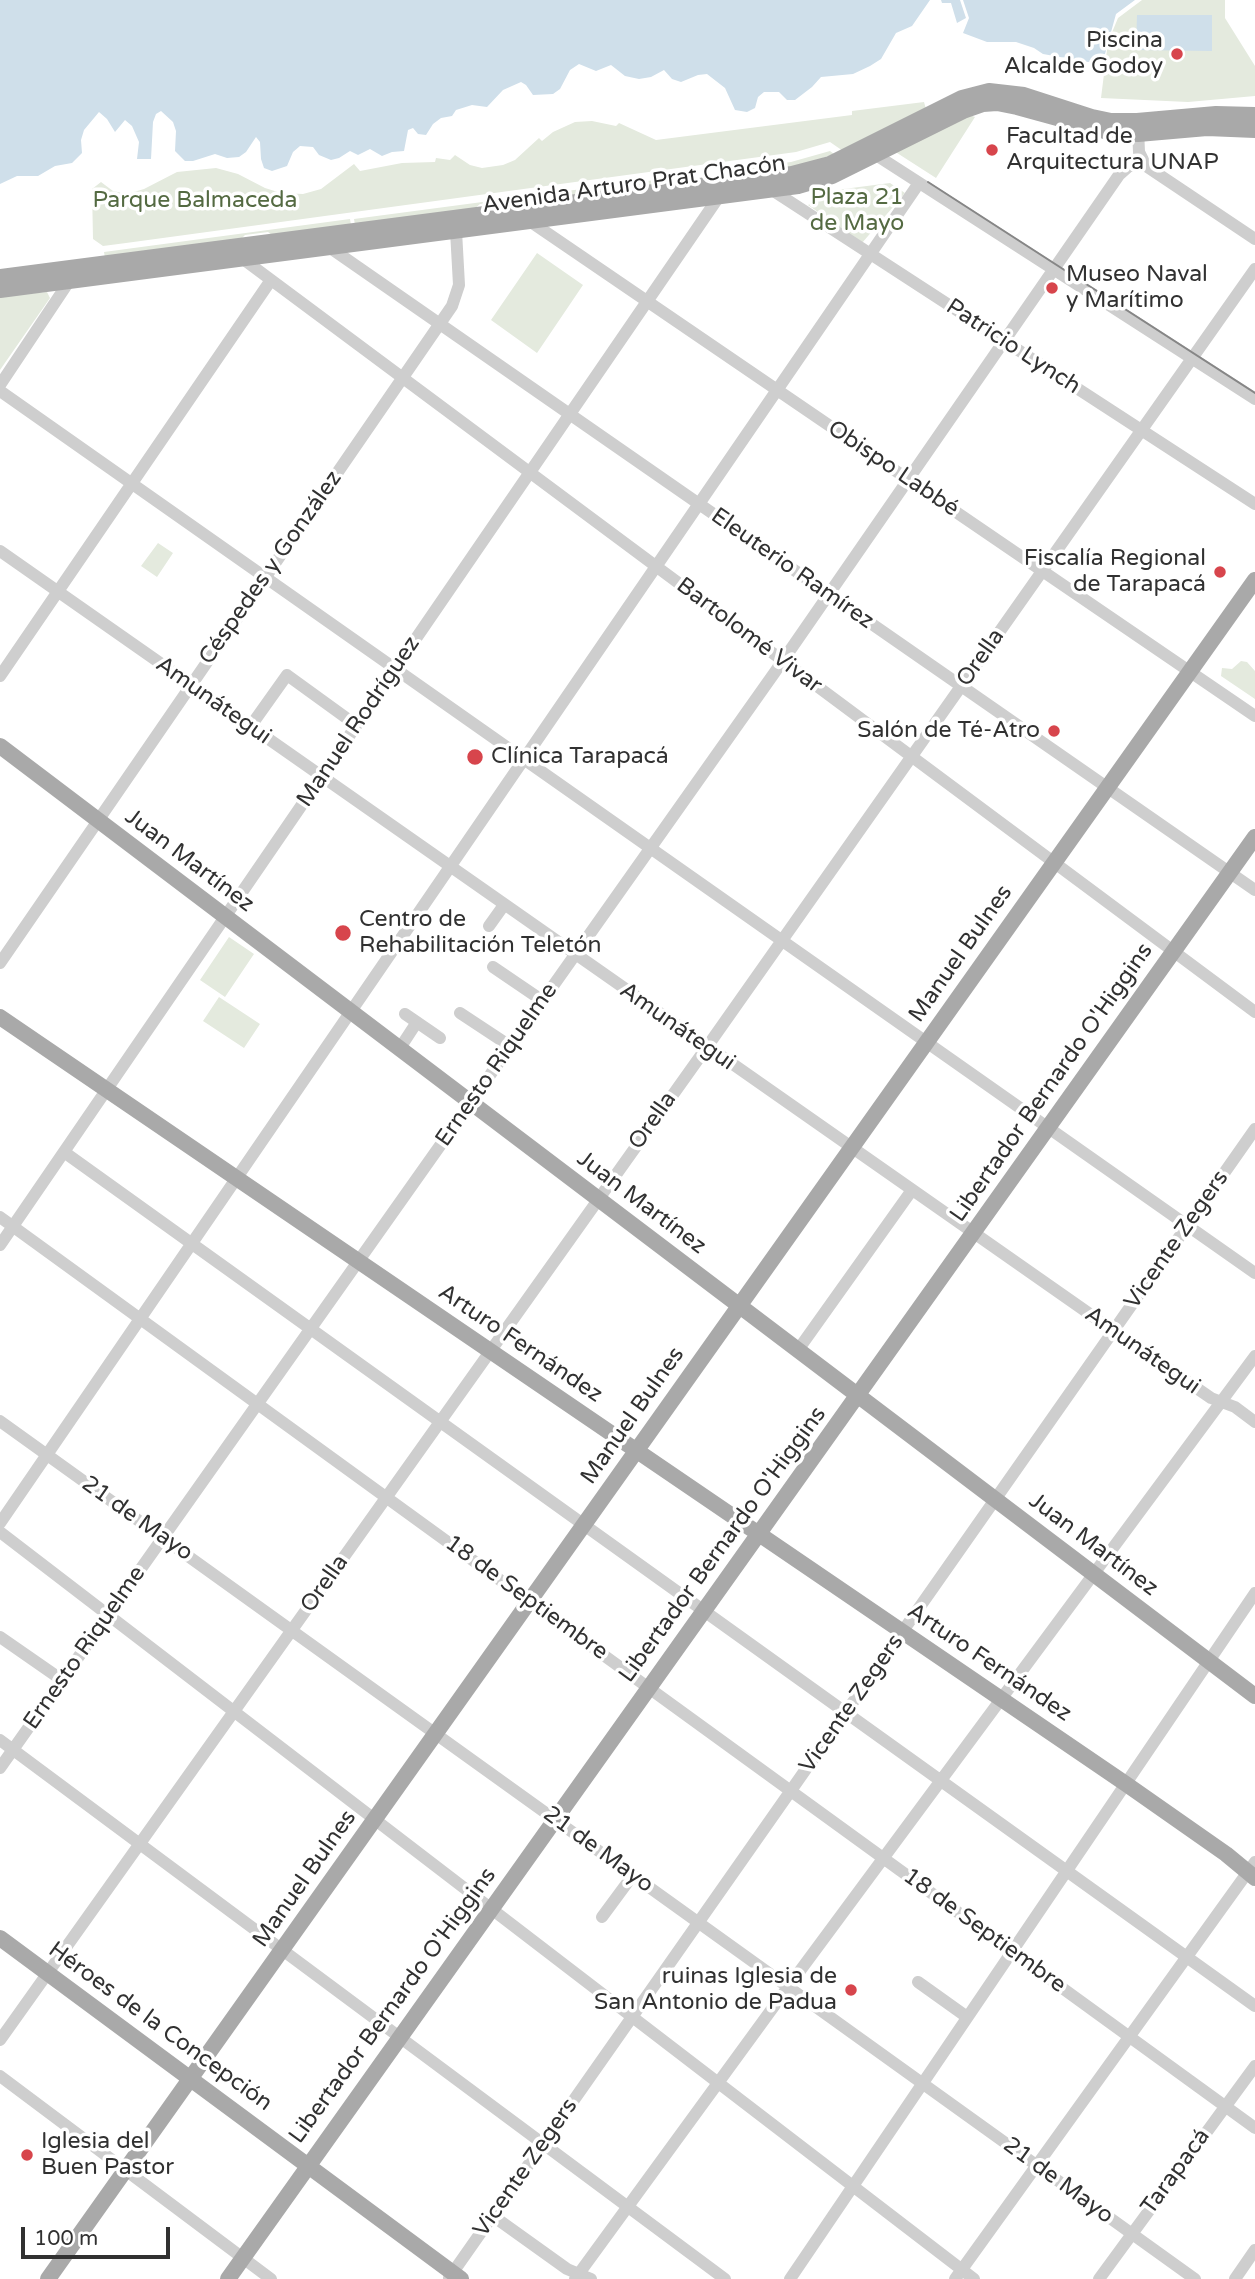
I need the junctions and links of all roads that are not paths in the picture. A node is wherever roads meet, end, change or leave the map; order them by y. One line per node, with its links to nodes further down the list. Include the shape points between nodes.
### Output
1 (1255, 115): 2 (main road, Avenida Arturo Prat Chacón, via 1206,114)
2 (1138, 128): 3 (main road, Avenida Arturo Prat Chacón); 4 (main road, Avenida Arturo Prat Chacón, via 1099,131 1025,108 990,103 963,111); 5 (street); 9 (main road, Avenida Arturo Prat Chacón, via 1015,93 979,93 805,172)
3 (1255, 130)
4 (876, 155): 6 (street); 7 (main road, Avenida Arturo Prat Chacón, via 819,181)
5 (1142, 161): 13 (street); 17 (street, Ernesto Riquelme, via 1119,175)
6 (919, 183): 15 (street); 17 (street)
7 (772, 190): 8 (main road, Avenida Arturo Prat Chacón); 15 (street, Patricio Lynch)
8 (718, 198): 10 (main road, Avenida Arturo Prat Chacón); 23 (street, Manuel Rodríguez)
9 (466, 215): 11 (main road); 12 (main road, Avenida Arturo Prat Chacón)
10 (531, 222): 11 (main road, Avenida Arturo Prat Chacón); 23 (street, Obispo Labbé)
11 (456, 231): 14 (main road, Avenida Arturo Prat Chacón); 24 (street, Céspedes y González, via 459,285)
12 (297, 238): 14 (main road); 19 (main road, Avenida Arturo Prat Chacón)
13 (1255, 239)
14 (329, 247): 16 (main road, Avenida Arturo Prat Chacón); 24 (street, Eleuterio Ramírez)
15 (871, 255): 25 (street, Patricio Lynch); 29 (street)
16 (243, 259): 19 (main road, Avenida Arturo Prat Chacón); 21 (street, Bartolomé Vivar)
17 (1055, 270): 25 (street, Ernesto Riquelme); 26 (street)
18 (1255, 270): 26 (street, Orella)
19 (67, 276): 20 (main road, Avenida Arturo Prat Chacón); 22 (main road, Avenida Arturo Prat Chacón); 28 (street)
20 (0, 277)
21 (271, 280): 27 (street, Bartolomé Vivar); 36 (street)
22 (0, 290)
23 (647, 301): 29 (street, Obispo Labbé); 32 (street, Manuel Rodríguez)
24 (440, 324): 27 (street, Céspedes y González); 32 (street, Eleuterio Ramírez)
25 (1005, 342): 33 (street, Patricio Lynch); 35 (street, Ernesto Riquelme)
26 (1192, 358): 31 (street); 33 (street, Orella)
27 (403, 378): 34 (street, Bartolomé Vivar); 42 (street, Céspedes y González)
28 (0, 385)
29 (778, 390): 35 (street, Obispo Labbé); 37 (street)
30 (0, 391): 36 (street)
31 (1255, 399)
32 (569, 414): 34 (street, Manuel Rodríguez); 37 (street, Eleuterio Ramírez)
33 (1141, 430): 38 (street, Patricio Lynch); 41 (street, Orella)
34 (530, 472): 40 (street, Bartolomé Vivar); 47 (street, Manuel Rodríguez)
35 (909, 480): 41 (street, Obispo Labbé); 45 (street, Ernesto Riquelme)
36 (132, 484): 42 (street); 44 (street)
37 (699, 504): 40 (street); 45 (street, Eleuterio Ramírez)
38 (1255, 504)
39 (0, 551): 44 (street, Amunátegui)
40 (656, 566): 46 (street, Bartolomé Vivar); 57 (street)
41 (1042, 571): 48 (street, Obispo Labbé); 51 (street, Orella)
42 (265, 577): 47 (street); 50 (street, Céspedes y González)
43 (1255, 580): 48 (main road, Manuel Bulnes)
44 (58, 592): 49 (street); 50 (street, Amunátegui)
45 (829, 594): 46 (street, Ernesto Riquelme); 51 (street, Eleuterio Ramírez)
46 (783, 661): 56 (street, Bartolomé Vivar); 62 (street, Ernesto Riquelme)
47 (395, 669): 53 (street, Manuel Rodríguez); 57 (street)
48 (1190, 671): 52 (street, Obispo Labbé); 59 (main road, Manuel Bulnes)
49 (0, 676)
50 (191, 685): 54 (street, Amunátegui); 60 (street, Céspedes y González)
51 (961, 686): 56 (street, Orella); 59 (street, Eleuterio Ramírez)
52 (1255, 716)
53 (356, 725): 54 (street, via 287,675); 58 (street, Manuel Rodríguez)
54 (250, 727): 58 (street, Amunátegui)
55 (0, 746): 60 (main road, Juan Martínez)
56 (912, 756): 63 (street, Bartolomé Vivar); 70 (street, Orella)
57 (523, 759): 62 (street); 64 (street)
58 (321, 777): 64 (street, Amunátegui); 68 (street, Manuel Rodríguez)
59 (1108, 788): 63 (main road, Manuel Bulnes); 65 (street, Eleuterio Ramírez)
60 (98, 820): 68 (main road, Juan Martínez); 73 (street, Céspedes y González)
61 (1255, 837): 65 (main road, Libertador Bernardo O'Higgins)
62 (650, 848): 70 (street); 72 (street, Ernesto Riquelme)
63 (1055, 863): 71 (street, Bartolomé Vivar); 83 (main road, Manuel Bulnes)
64 (449, 867): 67 (street, Amunátegui); 76 (street)
65 (1230, 873): 66 (street, Eleuterio Ramírez); 71 (main road, Libertador Bernardo O'Higgins)
66 (1255, 890)
67 (504, 905): 69 (street); 72 (street, Amunátegui)
68 (225, 917): 76 (main road, Juan Martínez); 87 (street, Manuel Rodríguez)
69 (489, 926)
70 (782, 941): 83 (street); 86 (street, Orella)
71 (1174, 951): 77 (street, Bartolomé Vivar); 89 (main road, Libertador Bernardo O'Higgins)
72 (575, 955): 75 (street, Ernesto Riquelme); 86 (street, Amunátegui)
73 (0, 962)
74 (492, 967): 75 (street)
75 (542, 1001): 84 (street, Ernesto Riquelme)
76 (350, 1011): 85 (main road, Juan Martínez); 93 (street)
77 (1255, 1012)
78 (460, 1013): 84 (street)
79 (405, 1014): 81 (street)
80 (0, 1017): 87 (main road, Arturo Fernández)
81 (417, 1022): 82 (street); 85 (street)
82 (440, 1038)
83 (927, 1042): 89 (street); 91 (main road, Manuel Bulnes)
84 (510, 1046): 88 (street, Ernesto Riquelme)
85 (400, 1048): 88 (main road, Juan Martínez)
86 (706, 1048): 91 (street, Amunátegui); 95 (street, Orella)
87 (107, 1090): 92 (street, Manuel Rodríguez); 93 (main road, Arturo Fernández)
88 (471, 1102): 95 (main road, Juan Martínez); 102 (street, Ernesto Riquelme)
89 (1048, 1128): 98 (street); 99 (main road, Libertador Bernardo O'Higgins)
90 (1255, 1129): 98 (street, Vicente Zegers)
91 (852, 1148): 94 (street, Amunátegui); 104 (main road, Manuel Bulnes)
92 (64, 1152): 97 (street, Manuel Rodríguez); 100 (street)
93 (236, 1178): 100 (street); 102 (main road, Arturo Fernández)
94 (912, 1190): 99 (street, Amunátegui); 108 (street)
95 (598, 1199): 104 (main road, Juan Martínez); 109 (street, Orella)
96 (0, 1217): 97 (street, 18 de Septiembre)
97 (13, 1226): 101 (street, Manuel Rodríguez); 105 (street, 18 de Septiembre)
98 (1188, 1226): 103 (street); 107 (street, Vicente Zegers)
99 (974, 1232): 107 (street, Amunátegui); 111 (main road, Libertador Bernardo O'Higgins)
100 (191, 1243): 105 (street); 106 (street)
101 (0, 1245)
102 (358, 1261): 106 (street, Ernesto Riquelme); 109 (main road, Arturo Fernández)
103 (1255, 1273)
104 (740, 1306): 108 (main road, Juan Martínez); 117 (main road, Manuel Bulnes)
105 (140, 1318): 113 (street, 18 de Septiembre); 118 (street)
106 (311, 1329): 113 (street, Ernesto Riquelme); 115 (street)
107 (1113, 1331): 112 (street, Amunátegui); 120 (street, Vicente Zegers)
108 (798, 1350): 111 (main road, Juan Martínez)
109 (490, 1351): 115 (street, Orella); 117 (main road, Arturo Fernández)
110 (1255, 1356): 112 (street)
111 (858, 1395): 120 (main road, Juan Martínez); 124 (main road, Libertador Bernardo O'Higgins)
112 (1221, 1403): 116 (street, Amunátegui); 126 (street)
113 (258, 1404): 119 (street, 18 de Septiembre); 125 (street, Ernesto Riquelme)
114 (0, 1421): 118 (street, 21 de Mayo)
115 (440, 1422): 119 (street, Orella); 122 (street)
116 (1255, 1422)
117 (637, 1451): 122 (main road, Manuel Bulnes); 124 (main road, Arturo Fernández)
118 (47, 1455): 121 (street); 125 (street, 21 de Mayo)
119 (386, 1497): 128 (street, 18 de Septiembre); 131 (street, Orella)
120 (995, 1499): 126 (main road, Juan Martínez); 132 (street, Vicente Zegers)
121 (0, 1523)
122 (584, 1525): 128 (main road, Manuel Bulnes); 129 (street)
123 (0, 1532): 130 (street)
124 (759, 1534): 129 (main road, Libertador Bernardo O'Higgins); 132 (main road, Arturo Fernández)
125 (163, 1538): 130 (street, Ernesto Riquelme); 131 (street, 21 de Mayo)
126 (1095, 1575): 134 (main road, Juan Martínez); 138 (street)
127 (1255, 1593): 134 (street)
128 (530, 1601): 136 (street, 18 de Septiembre); 141 (main road, Manuel Bulnes)
129 (704, 1611): 136 (main road, Libertador Bernardo O'Higgins); 140 (street)
130 (109, 1614): 135 (street, Ernesto Riquelme); 139 (street)
131 (292, 1629): 139 (street, Orella); 141 (street, 21 de Mayo)
132 (902, 1632): 138 (main road, Arturo Fernández); 140 (street, Vicente Zegers)
133 (0, 1637): 135 (street)
134 (1210, 1662): 137 (main road, Juan Martínez); 146 (street)
135 (62, 1680): 143 (street, Ernesto Riquelme)
136 (649, 1688): 147 (street, 18 de Septiembre); 149 (main road, Libertador Bernardo O'Higgins)
137 (1255, 1696)
138 (1002, 1699): 145 (street); 146 (main road, Arturo Fernández)
139 (234, 1711): 148 (street); 150 (street, Orella)
140 (846, 1713): 145 (street); 147 (street, Vicente Zegers)
141 (436, 1733): 148 (main road, Manuel Bulnes); 149 (street, 21 de Mayo)
142 (0, 1740): 143 (street)
143 (13, 1749): 144 (street, Ernesto Riquelme); 150 (street)
144 (0, 1768)
145 (940, 1781): 151 (street); 152 (street)
146 (1126, 1784): 152 (street); 153 (main road, Arturo Fernández)
147 (791, 1791): 151 (street, 18 de Septiembre); 157 (street, Vicente Zegers)
148 (375, 1819): 155 (street); 159 (main road, Manuel Bulnes)
149 (555, 1819): 154 (street, 21 de Mayo); 155 (main road, Libertador Bernardo O'Higgins)
150 (140, 1843): 159 (street); 162 (street, Orella)
151 (883, 1858): 160 (street, 18 de Septiembre); 164 (street)
152 (1066, 1871): 160 (street); 161 (street)
153 (1252, 1871): 161 (street)
154 (633, 1875): 156 (street); 157 (street, 21 de Mayo)
155 (491, 1908): 166 (street); 169 (main road, Libertador Bernardo O'Higgins)
156 (602, 1917)
157 (699, 1923): 164 (street, 21 de Mayo); 166 (street, Vicente Zegers)
158 (0, 1938): 162 (main road, Héroes de la Concepción)
159 (282, 1950): 169 (street); 173 (main road, Manuel Bulnes)
160 (1012, 1951): 167 (street); 168 (street, 18 de Septiembre)
161 (1187, 1957): 165 (street); 168 (street)
162 (48, 1973): 170 (street, Orella); 173 (main road, Héroes de la Concepción)
163 (918, 1982): 167 (street)
164 (788, 1987): 174 (street); 175 (street, 21 de Mayo)
165 (1255, 2006)
166 (633, 2017): 174 (street); 178 (street, Vicente Zegers)
167 (967, 2017): 175 (street)
168 (1129, 2036): 176 (street, 18 de Septiembre); 180 (street)
169 (400, 2037): 178 (street); 179 (main road, Libertador Bernardo O'Higgins)
170 (0, 2040)
171 (1255, 2066): 176 (street, Tarapacá)
172 (0, 2076): 181 (street)
173 (191, 2078): 179 (main road, Héroes de la Concepción); 181 (main road, Manuel Bulnes)
174 (718, 2082): 182 (street); 183 (street)
175 (922, 2083): 180 (street, 21 de Mayo); 182 (street)
176 (1224, 2105): 177 (street, 18 de Septiembre); 185 (street, Tarapacá)
177 (1255, 2128)
178 (543, 2144): 183 (street); 184 (street, Vicente Zegers)
179 (308, 2165): 187 (main road, Libertador Bernardo O'Higgins); 189 (main road, Héroes de la Concepción)
180 (1037, 2165): 185 (street, 21 de Mayo); 188 (street)
181 (125, 2170): 187 (street); 191 (main road, Manuel Bulnes)
182 (853, 2186): 188 (street); 195 (street)
183 (628, 2207): 190 (street); 194 (street)
184 (493, 2216): 189 (street, Vicente Zegers); 190 (street)
185 (1132, 2234): 197 (street, Tarapacá); 198 (street, 21 de Mayo)
186 (1255, 2250): 199 (street)
187 (243, 2258): 192 (main road, Libertador Bernardo O'Higgins); 193 (street)
188 (958, 2274): 196 (street)
189 (454, 2277)
190 (582, 2277)
191 (48, 2279)
192 (228, 2279)
193 (271, 2279)
194 (725, 2279)
195 (790, 2279)
196 (974, 2279)
197 (1099, 2279)
198 (1195, 2279)
199 (1235, 2279)

